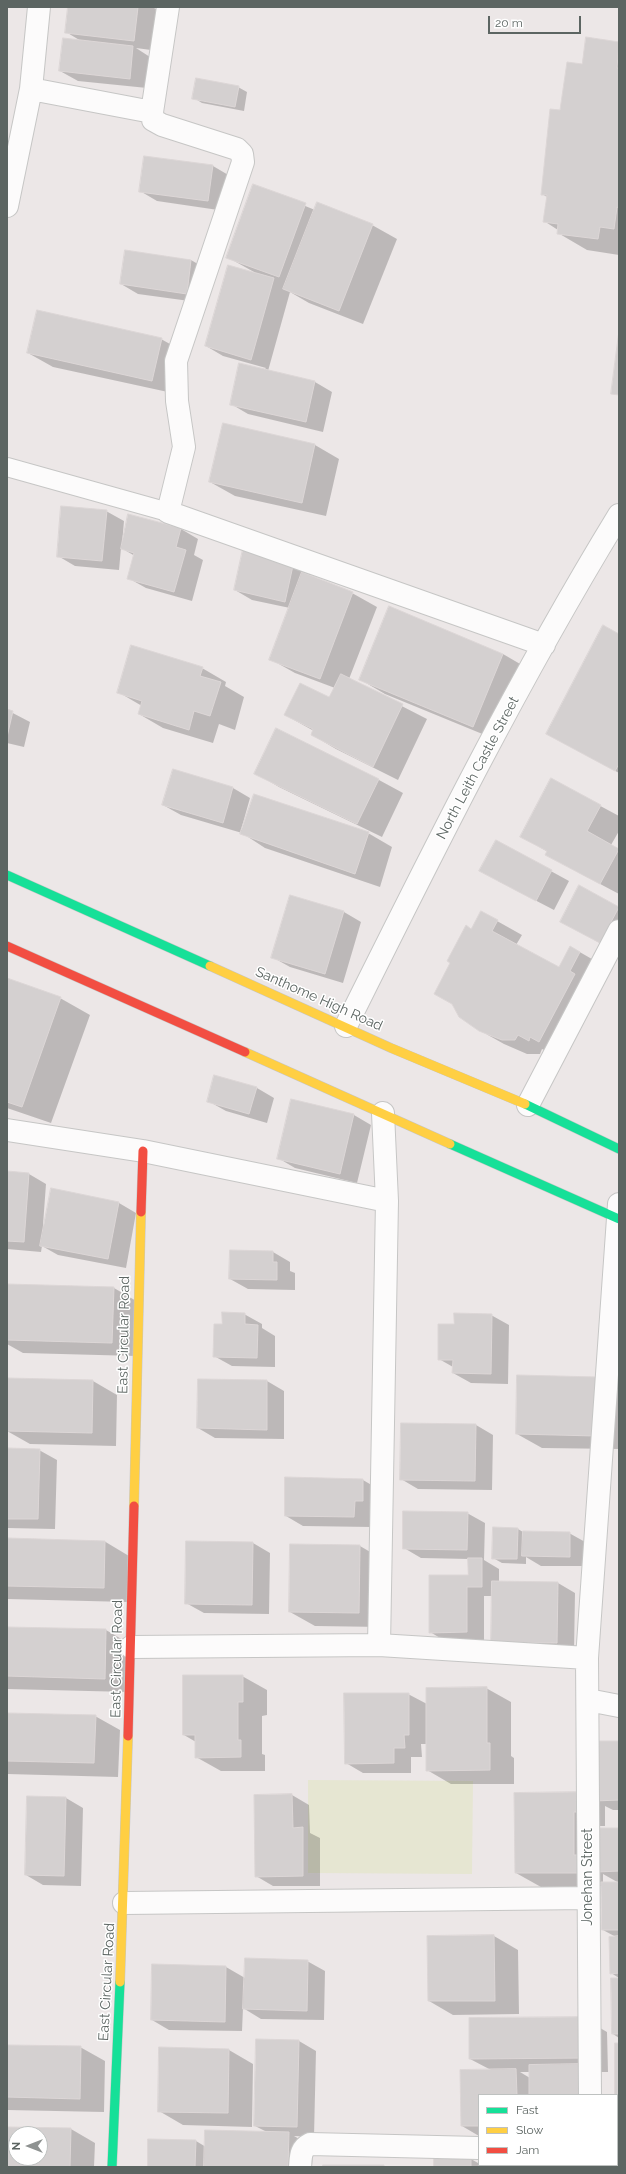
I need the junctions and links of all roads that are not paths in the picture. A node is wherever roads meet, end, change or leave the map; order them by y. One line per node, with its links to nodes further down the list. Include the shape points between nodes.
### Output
1 (39, 7): 3 (street)
2 (168, 7): 4 (street)
3 (32, 89): 4 (street); 5 (street)
4 (152, 112): 7 (street, via 153,120 162,125 237,150 242,154 243,162 176,361 177,401 184,447)
5 (7, 206)
6 (7, 466): 7 (lane)
7 (168, 512): 9 (street)
8 (619, 515): 9 (street, North Leith Castle Street, via 579,580)
9 (544, 646): 13 (street, North Leith Castle Street, via 441,835)
10 (7, 875): 13 (main road, Santhome High Road)
11 (619, 931): 14 (street)
12 (7, 946): 15 (main road)
13 (346, 1026): 14 (main road, Santhome High Road)
14 (528, 1105): 17 (main road, Santhome High Road)
15 (383, 1113): 19 (street); 20 (main road)
16 (7, 1130): 18 (street)
17 (619, 1149)
18 (143, 1151): 19 (street); 22 (main road, East Circular Road)
19 (387, 1201): 21 (street)
20 (618, 1214): 23 (street, Jonehan Street)
21 (380, 1645): 22 (street); 23 (street)
22 (131, 1646): 27 (main road, East Circular Road)
23 (587, 1658): 24 (street, Jonehan Street)
24 (588, 1700): 25 (street); 26 (street, Jonehan Street)
25 (619, 1706)
26 (588, 1898): 27 (street); 28 (street, Jonehan Street)
27 (124, 1903): 30 (main road, East Circular Road)
28 (590, 2094)
29 (478, 2148): 31 (street, via 310,2144 304,2147)
30 (112, 2167)
31 (300, 2167)

